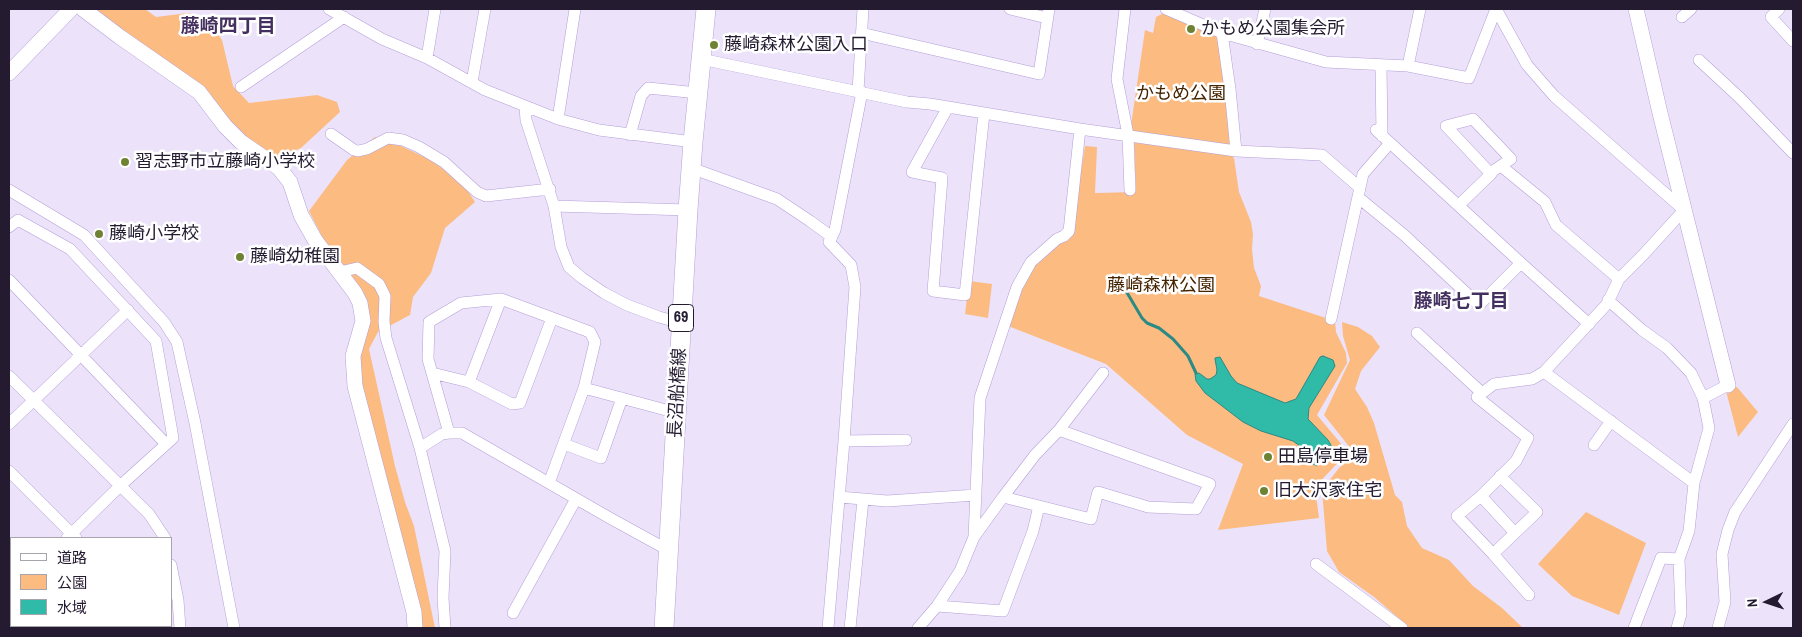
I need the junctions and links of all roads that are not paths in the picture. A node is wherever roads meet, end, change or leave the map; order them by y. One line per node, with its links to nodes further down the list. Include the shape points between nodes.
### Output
1 (71, 9): 30 (street)
2 (83, 9): 61 (street, via 199,92 225,126 279,168 290,182 305,224)
3 (329, 9): 19 (street)
4 (435, 9): 25 (street)
5 (485, 9): 31 (street)
6 (575, 9): 38 (street)
7 (706, 9): 26 (main road, 長沼船橋線 / 69)
8 (863, 9): 21 (street)
9 (1010, 9): 18 (street)
10 (1125, 9): 42 (street, via 1117,79)
11 (1166, 9): 22 (street)
12 (1265, 9): 24 (street)
13 (1420, 9): 29 (street)
14 (1496, 9): 29 (street, via 1469,78); 57 (street, via 1527,66 1554,96)
15 (1636, 9): 57 (street)
16 (1691, 9): 20 (street)
17 (1779, 9): 23 (street, via 1771,17)
18 (1048, 13): 21 (street, via 1039,74)
19 (344, 17): 25 (street, via 382,39); 32 (street)
20 (1682, 17)
21 (861, 33): 34 (street)
22 (1222, 33): 24 (street); 45 (street)
23 (1793, 41)
24 (1257, 44): 28 (street, via 1326,62)
25 (427, 58): 31 (street)
26 (701, 59): 33 (main road, 長沼船橋線 / 69); 34 (street)
27 (1699, 60): 46 (street)
28 (1381, 66): 29 (street); 43 (street)
29 (1408, 66)
30 (9, 73)
31 (472, 82): 35 (street)
32 (241, 88)
33 (698, 92): 41 (street, via 648,88 641,96); 44 (main road, 長沼船橋線 / 69)
34 (860, 92): 36 (street); 59 (street)
35 (525, 107): 38 (street); 50 (street, via 526,120)
36 (948, 107): 37 (street); 37 (street, via 912,172 942,178 933,291 965,294)
37 (984, 113): 39 (street)
38 (558, 119): 41 (street)
39 (1080, 129): 42 (street); 101 (street, via 1069,231 1031,262 1017,287 980,398)
40 (331, 134): 50 (street, via 358,151 388,138 403,140 444,162 477,192 486,196)
41 (630, 135): 44 (street)
42 (1128, 135): 45 (street); 52 (street)
43 (1383, 137): 53 (street, via 1363,174); 54 (street)
44 (693, 142): 48 (main road, 長沼船橋線 / 69)
45 (1236, 151): 53 (street, via 1322,155)
46 (1793, 153)
47 (1501, 166): 49 (street); 49 (street, via 1511,159 1473,118 1446,126); 62 (street, via 1545,202 1556,225)
48 (691, 168): 56 (main road, 長沼船橋線 / 69); 59 (street, via 776,199)
49 (1491, 174): 54 (street)
50 (550, 189): 55 (street)
51 (9, 190): 122 (street, via 84,235 164,322 177,342)
52 (1130, 190)
53 (1359, 192): 60 (street, via 1479,305); 68 (street)
54 (1459, 205): 60 (street)
55 (554, 206): 56 (street); 69 (street, via 560,247 569,266 582,278 627,305)
56 (688, 210): 69 (main road, 長沼船橋線 / 69)
57 (1684, 210): 62 (street); 78 (street)
58 (9, 227): 66 (street, via 18,220 70,249)
59 (832, 237): 91 (street, via 830,242 851,265 855,287)
60 (1521, 263): 70 (street)
61 (340, 272): 95 (street, via 357,268 379,284 385,296 386,338); 123 (street, via 360,303 363,321 353,356 355,386 414,612)
62 (1619, 279): 65 (street)
63 (9, 280): 72 (street)
64 (501, 299): 67 (street); 74 (street, via 461,303 429,322 428,359); 77 (street)
65 (1608, 300): 70 (street); 82 (street, via 1667,348 1691,373)
66 (128, 310): 72 (street); 92 (street, via 156,341 173,438)
67 (552, 318): 77 (street, via 520,403 512,404); 79 (street, via 590,332 595,342)
68 (1331, 319)
69 (681, 323): 84 (main road, 長沼船橋線 / 69)
70 (1589, 324): 73 (street)
71 (1416, 333): 80 (street)
72 (80, 354): 83 (street); 92 (street)
73 (1544, 372): 80 (street, via 1532,379 1494,384); 85 (street)
74 (432, 373): 77 (street); 89 (street)
75 (1103, 373): 88 (street)
76 (9, 376): 83 (street)
77 (469, 382)
78 (1728, 385): 82 (street)
79 (584, 388): 81 (street); 93 (street)
80 (1482, 393): 97 (street, via 1477,397 1528,438 1516,461)
81 (622, 398): 84 (street); 93 (street, via 601,458)
82 (1704, 398): 99 (street, via 1709,428)
83 (32, 401): 86 (street); 100 (street)
84 (677, 413): 112 (main road, 長沼船橋線 / 69)
85 (1611, 421): 94 (street); 99 (street)
86 (9, 424)
87 (1793, 424): 132 (street, via 1735,512 1728,530 1722,554 1726,602)
88 (1059, 430): 102 (street); 107 (street, via 1210,484 1196,509 1148,507 1098,492 1091,520)
89 (449, 432): 95 (street); 98 (street, via 462,433)
90 (906, 440): 91 (street)
91 (844, 441): 104 (street)
92 (166, 444): 100 (street)
93 (564, 444): 98 (street)
94 (1594, 445)
95 (420, 448): 124 (street, via 445,551)
96 (9, 471): 109 (street)
97 (1500, 476): 103 (street); 108 (street, via 1537,512)
98 (549, 483): 105 (street)
99 (1694, 483): 114 (street, via 1689,531)
100 (120, 486): 109 (street); 110 (street, via 149,514)
101 (976, 494): 106 (street); 111 (street)
102 (1003, 496): 107 (street); 111 (street)
103 (1481, 496): 108 (street); 113 (street, via 1457,516)
104 (840, 497): 106 (street); 126 (street)
105 (576, 499): 112 (street); 120 (street)
106 (863, 500): 127 (street)
107 (1039, 506): 119 (street, via 1034,531 1003,611)
108 (1515, 532): 113 (street)
109 (71, 537)
110 (164, 537)
111 (974, 537): 119 (street, via 960,571)
112 (668, 550): 125 (main road, 長沼船橋線 / 69)
113 (1493, 554): 117 (street)
114 (1679, 559): 130 (street, via 1662,558); 131 (street, via 1681,614)
115 (1316, 564): 129 (street)
116 (172, 574): 118 (street)
117 (1529, 595)
118 (175, 599): 121 (street)
119 (937, 606): 128 (street)
120 (512, 613)
121 (180, 628)
122 (234, 628)
123 (415, 628)
124 (445, 628)
125 (664, 628)
126 (828, 628)
127 (850, 628)
128 (918, 628)
129 (1402, 628)
130 (1634, 628)
131 (1677, 628)
132 (1718, 628)

